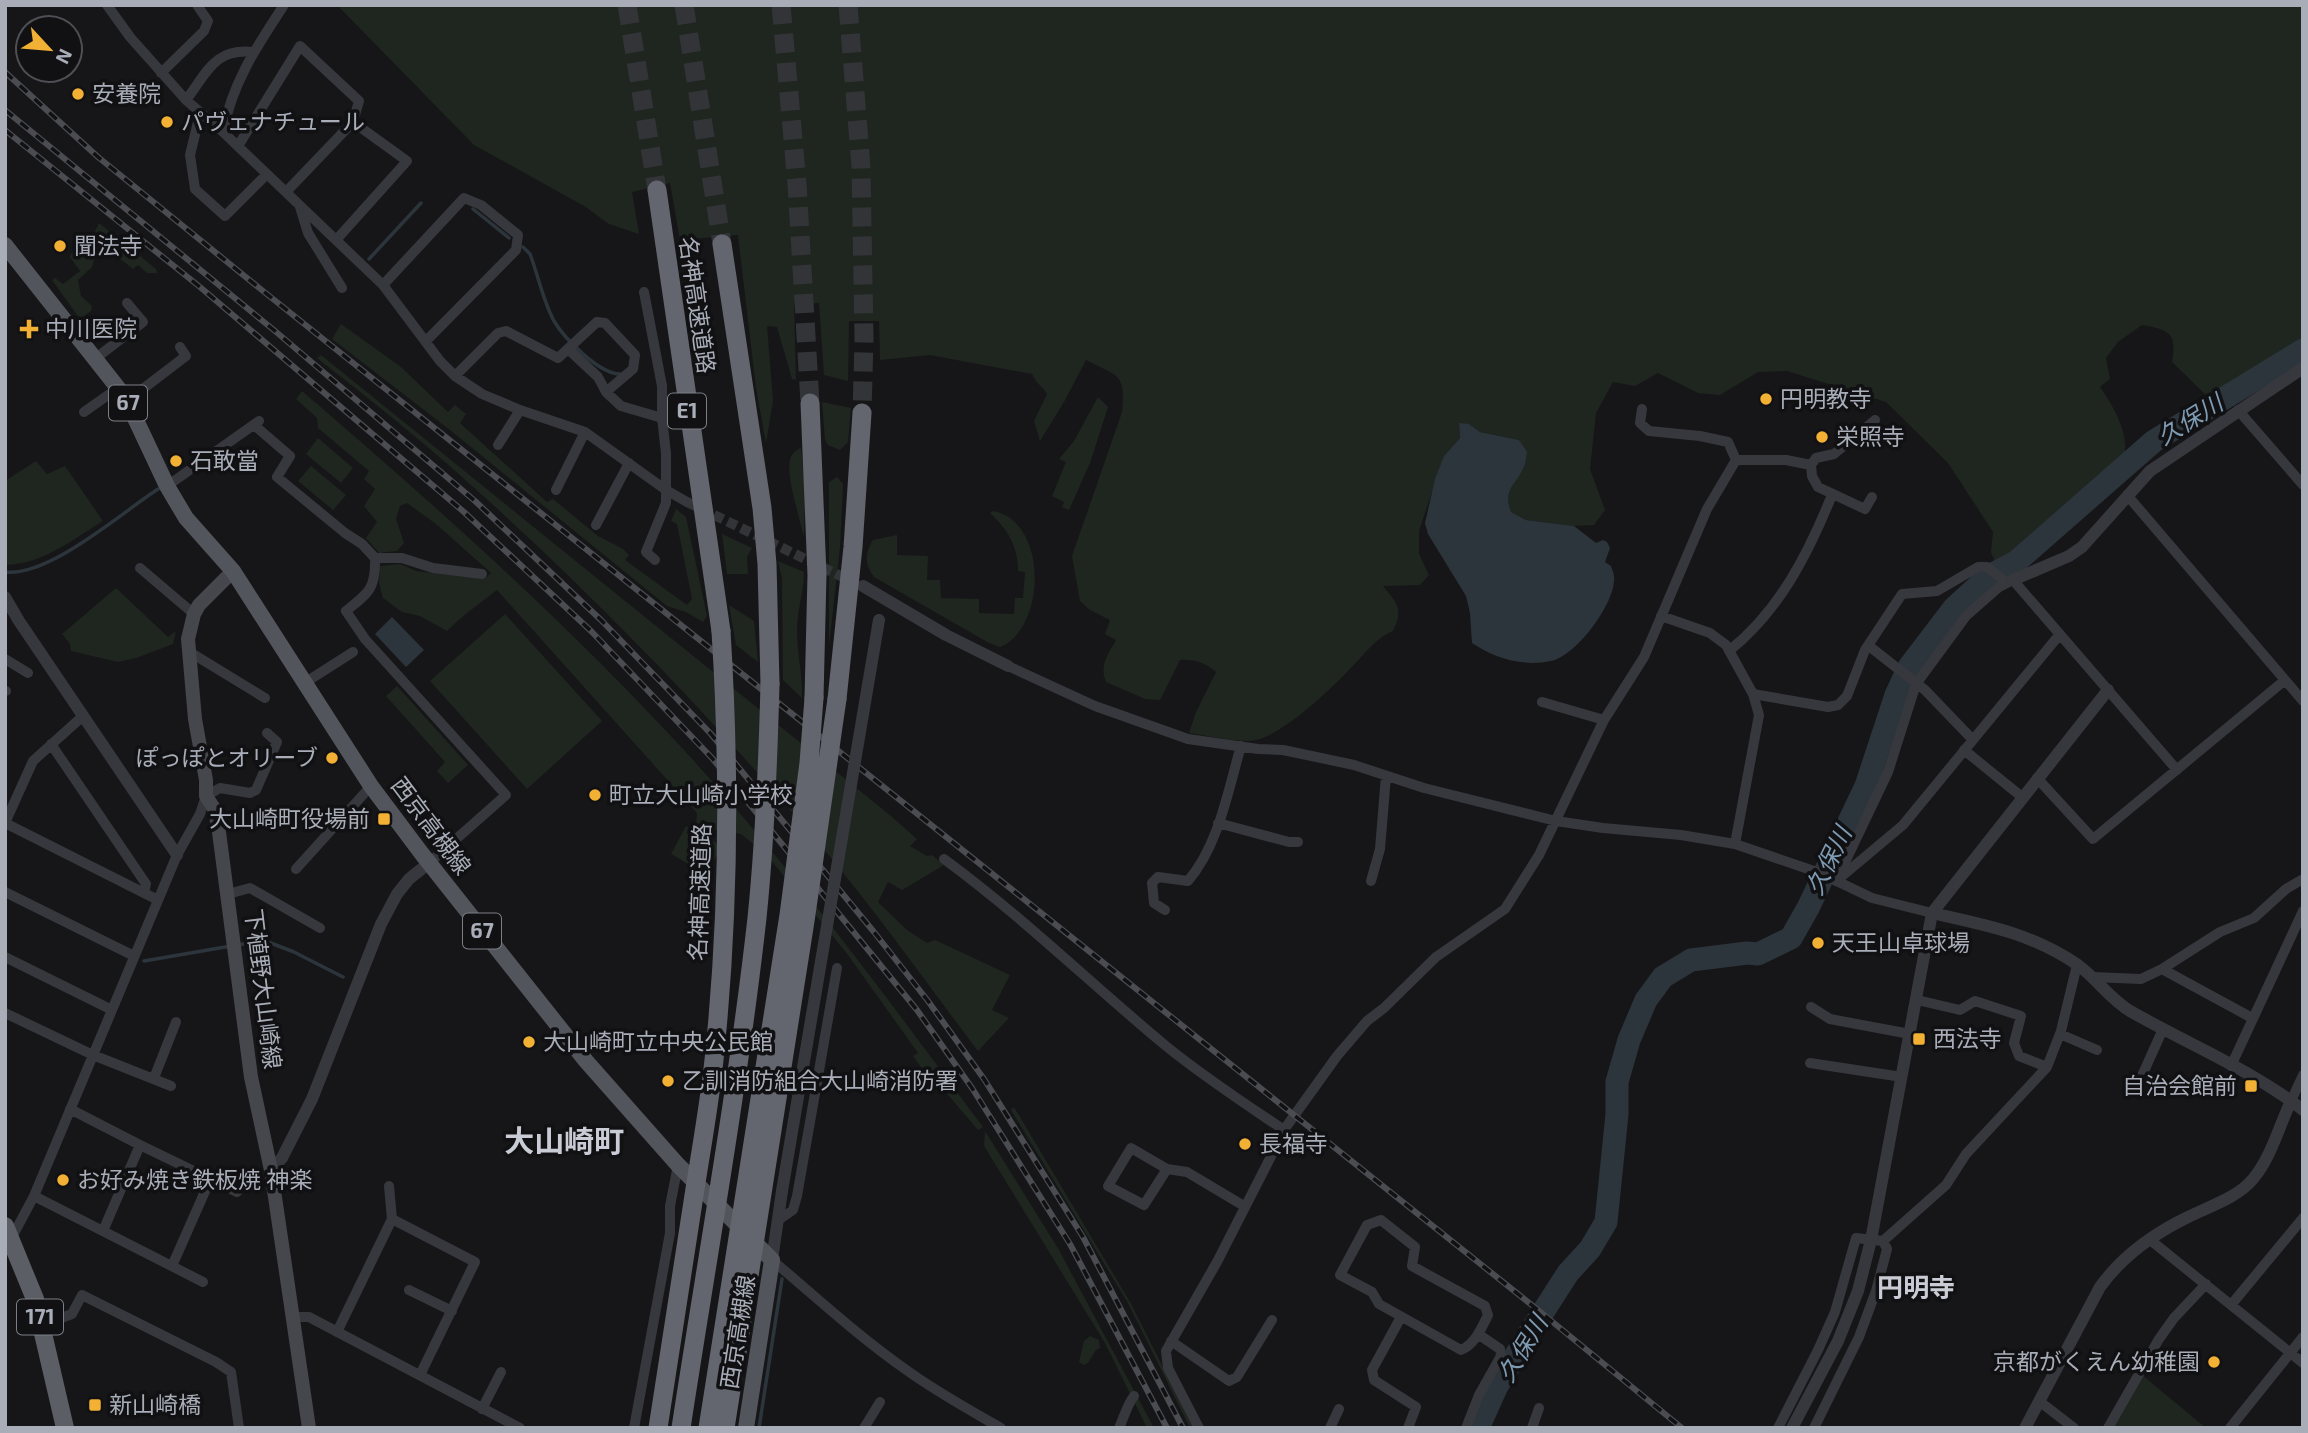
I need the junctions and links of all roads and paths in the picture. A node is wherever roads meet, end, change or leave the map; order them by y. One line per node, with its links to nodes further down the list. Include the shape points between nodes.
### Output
1 (107, 5): 5 (street)
2 (197, 5): 5 (street, via 208,20 204,31)
3 (284, 5): 4 (street)
4 (253, 52): 6 (street, via 237,50 223,55); 9 (street, via 236,82)
5 (161, 73): 6 (street)
6 (186, 100): 7 (street)
7 (200, 114): 9 (street); 11 (street, via 190,155 195,189 225,216)
8 (353, 122): 10 (street, via 359,102 300,46); 13 (street); 15 (street, via 407,161)
9 (223, 132): 10 (street)
10 (237, 146): 11 (street)
11 (267, 174): 13 (street)
12 (657, 190): 188 (highway, 名神高速道路 / E1, bridge, via 721,631 728,771 725,920 714,1063)
13 (286, 192): 14 (street)
14 (299, 204): 15 (street); 19 (street, via 308,233)
15 (337, 239): 18 (street)
16 (722, 244): 189 (highway, 名神高速道路, bridge, via 767,564 768,766 755,930)
17 (5, 245): 25 (main road, 西京高槻線 / 67)
18 (383, 285): 22 (street); 22 (street, via 464,198 481,205 518,235 516,250)
19 (342, 288)
20 (644, 292): 36 (street, via 662,386)
21 (127, 303): 25 (street, via 143,322)
22 (426, 341): 27 (street)
23 (180, 347): 29 (street, via 187,356)
24 (568, 349): 27 (street, via 558,358 506,331 498,333); 28 (street, via 598,377); 28 (street, via 597,322 605,323 635,355 633,369)
25 (96, 358): 29 (main road, 西京高槻線 / 67)
26 (2303, 369): 33 (street)
27 (456, 376): 32 (street, via 482,394)
28 (607, 393): 36 (street, via 621,406)
29 (123, 394): 34 (street); 44 (main road, 西京高槻線 / 67)
30 (810, 403): 190 (highway, bridge, via 817,575 809,763)
31 (1642, 409): 40 (street, via 1640,423 1649,430 1728,442)
32 (520, 410): 38 (street); 39 (street)
33 (2238, 410): 43 (street); 48 (street, via 2150,471)
34 (84, 412)
35 (862, 413): 191 (highway, bridge, via 837,699)
36 (662, 418): 46 (street)
37 (1875, 420): 42 (street, via 1834,454 1816,458)
38 (585, 432): 41 (street); 45 (street)
39 (498, 445)
40 (1736, 460): 42 (street); 62 (street, via 1707,509)
41 (629, 463): 46 (street); 51 (street)
42 (1811, 465): 47 (street, via 1818,487)
43 (2303, 485)
44 (167, 486): 52 (street, via 257,423 290,456 277,477); 55 (main road, 西京高槻線 / 67, via 186,518)
45 (556, 490)
46 (666, 490): 50 (street); 53 (street, via 666,503 646,552)
47 (1832, 495): 49 (street, via 1865,509); 66 (street, via 1799,568 1772,610)
48 (2127, 495): 57 (street, via 2069,556); 72 (street)
49 (1872, 496)
50 (687, 502)
51 (596, 525)
52 (375, 558): 56 (street, via 402,558 433,568); 98 (street, via 373,585 346,611 365,639 506,795)
53 (655, 560)
54 (140, 568): 61 (street)
55 (233, 571): 61 (main road, 下植野大山崎線); 73 (main road, 西京高槻線 / 67)
56 (482, 574)
57 (2003, 577): 63 (street); 64 (street, via 1978,567 1937,591 1902,594); 71 (street)
58 (863, 586): 60 (street)
59 (5, 597): 79 (street)
60 (883, 598): 69 (street); 153 (street, bridge)
61 (194, 614): 65 (main road, 下植野大山崎線)
62 (1661, 616): 66 (street, via 1710,633); 80 (street, via 1644,657)
63 (2060, 634): 74 (street); 82 (street)
64 (1869, 646): 71 (street); 75 (street, via 1847,696 1838,705)
65 (188, 651): 76 (street); 90 (main road, 下植野大山崎線)
66 (1729, 651): 75 (street)
67 (353, 652): 73 (street)
68 (5, 659): 70 (street)
69 (1008, 666): 84 (street, via 1126,719 1188,739)
70 (28, 673)
71 (1909, 678): 82 (street); 100 (street, via 1888,772)
72 (2285, 680): 77 (street); 86 (street)
73 (306, 682): 89 (main road, 西京高槻線 / 67)
74 (2108, 690): 86 (street); 88 (street)
75 (1753, 694): 95 (street, via 1759,715)
76 (265, 698)
77 (2303, 701)
78 (1542, 702): 80 (street)
79 (83, 716): 83 (street); 96 (street)
80 (1604, 720): 92 (street)
81 (267, 733): 90 (street, via 277,742 256,790 220,788)
82 (1973, 740): 85 (street)
83 (51, 744): 104 (street, via 146,884); 104 (street, via 33,761 5,823)
84 (1241, 746): 87 (street, via 1283,750); 93 (street)
85 (1964, 750): 91 (street); 100 (street, via 1903,825)
86 (2177, 769): 88 (street, via 2093,839)
87 (1386, 776): 92 (street); 102 (street, via 1380,849)
88 (2037, 778): 91 (street)
89 (371, 786): 98 (main road, 西京高槻線 / 67); 99 (street)
90 (206, 796): 96 (street); 105 (main road, 下植野大山崎線, via 215,810)
91 (2022, 797): 109 (street)
92 (1556, 821): 95 (street); 141 (street, via 1505,909 1436,957 1367,1021)
93 (1218, 823): 94 (street); 107 (street, via 1205,856 1188,881 1158,877 1152,883 1154,903)
94 (1298, 842)
95 (1735, 844): 100 (street)
96 (177, 855): 106 (street)
97 (944, 859): 141 (street, via 1031,927 1174,1052 1234,1098)
98 (429, 863): 143 (main road, 西京高槻線 / 67, via 586,1061); 145 (street, via 409,879 381,923 312,1099 282,1158)
99 (296, 869)
100 (1828, 877): 109 (street, via 1872,898)
101 (2303, 879): 117 (street, via 2254,918 2220,932)
102 (1371, 881)
103 (5, 892): 113 (street)
104 (144, 892): 106 (street)
105 (228, 894): 110 (street, via 250,888); 145 (main road, 下植野大山崎線, via 251,1077)
106 (158, 900): 113 (street)
107 (1165, 910)
108 (2303, 911): 111 (street)
109 (1932, 913): 115 (street, via 2015,932); 119 (street)
110 (320, 928)
111 (2291, 936): 112 (street); 123 (street)
112 (2303, 941)
113 (135, 956): 121 (street)
114 (5, 957): 121 (street)
115 (2077, 965): 118 (street); 127 (street)
116 (837, 968): 153 (street, via 797,1196 793,1210)
117 (2162, 969): 118 (street, via 2141,979); 123 (street)
118 (2093, 977): 125 (street, via 2127,1009)
119 (1917, 1000): 126 (street); 132 (street, via 1961,1010 1975,1000 2021,1016 2014,1044 2019,1056)
120 (1811, 1007): 126 (street, via 1830,1019)
121 (112, 1010): 129 (street)
122 (5, 1013): 129 (street)
123 (2252, 1018): 131 (street)
124 (176, 1022): 135 (street)
125 (2163, 1029): 131 (street); 137 (street)
126 (1910, 1034): 134 (street)
127 (2060, 1034): 128 (street); 132 (street)
128 (2097, 1050)
129 (93, 1055): 135 (street); 139 (street)
130 (1810, 1063): 134 (street)
131 (2231, 1066): 138 (street)
132 (2047, 1067): 157 (street, via 1966,1154 1946,1185)
133 (2303, 1075): 138 (street)
134 (1902, 1077): 157 (street)
135 (154, 1078): 136 (street)
136 (170, 1086)
137 (2137, 1089)
138 (2291, 1101): 140 (street); 156 (street, via 2253,1180 2236,1194)
139 (70, 1108): 142 (street); 149 (street)
140 (2303, 1110)
141 (1285, 1129): 150 (street)
142 (140, 1146): 146 (street); 154 (street)
143 (678, 1164): 158 (main road, 西京高槻線 / 67); 187 (street)
144 (1167, 1169): 144 (street, via 1131,1148 1108,1186 1144,1205); 150 (street, via 1187,1172)
145 (271, 1170): 165 (main road, 下植野大山崎線)
146 (210, 1180): 148 (street); 159 (street)
147 (389, 1186): 152 (street)
148 (237, 1192)
149 (34, 1196): 154 (street); 155 (street)
150 (1244, 1206): 172 (street)
151 (2303, 1218): 163 (street)
152 (392, 1219): 164 (street, via 475,1262); 169 (street)
153 (777, 1221): 158 (street)
154 (103, 1231): 159 (street)
155 (8, 1232): 168 (highway, 171)
156 (2149, 1239): 161 (street); 178 (street, via 2116,1266 2100,1287)
157 (1877, 1240): 201 (street, via 1856,1238 1835,1312); 202 (street, via 1838,1341); 203 (street, via 1887,1250 1876,1291)
158 (772, 1260): 192 (main road, 西京高槻線); 194 (street, via 904,1368)
159 (172, 1266): 160 (street)
160 (203, 1282)
161 (2206, 1284): 163 (street); 206 (street, via 2159,1339)
162 (409, 1290): 164 (street)
163 (2231, 1305): 173 (street)
164 (452, 1311): 176 (street)
165 (292, 1317): 169 (street, via 309,1317); 185 (main road, 下植野大山崎線)
166 (1401, 1317): 170 (street, via 1461,1350); 170 (street, via 1380,1304 1372,1292 1340,1275 1367,1225 1381,1220 1416,1247 1412,1266 1485,1306 1488,1315); 198 (street, via 1372,1370 1374,1380 1416,1407)
167 (1272, 1320): 172 (street, via 1237,1377 1228,1381)
168 (42, 1325): 183 (highway, 171); 184 (street, via 72,1314 82,1295 216,1362 231,1372)
169 (337, 1332): 176 (street)
170 (1478, 1334): 199 (street, via 1500,1349 1501,1356)
171 (2303, 1337): 173 (street)
172 (1171, 1341): 196 (street, via 1165,1356 1168,1368)
173 (2290, 1352): 174 (street); 207 (street)
174 (2303, 1363)
175 (501, 1372): 181 (street)
176 (420, 1375): 181 (street)
177 (1134, 1396): 195 (street)
178 (2039, 1401): 204 (street); 205 (street)
179 (880, 1402): 193 (street)
180 (1539, 1408): 200 (street)
181 (482, 1409): 186 (street)
182 (1339, 1409): 197 (street)
183 (65, 1428)
184 (239, 1428)
185 (309, 1428)
186 (520, 1428)
187 (634, 1428)
188 (658, 1428)
189 (681, 1428)
190 (708, 1428)
191 (724, 1428)
192 (746, 1428)
193 (864, 1428)
194 (1001, 1428)
195 (1119, 1428)
196 (1199, 1428)
197 (1330, 1428)
198 (1408, 1428)
199 (1466, 1428)
200 (1532, 1428)
201 (1777, 1428)
202 (1793, 1428)
203 (1814, 1428)
204 (2025, 1428)
205 (2074, 1428)
206 (2108, 1428)
207 (2230, 1428)

